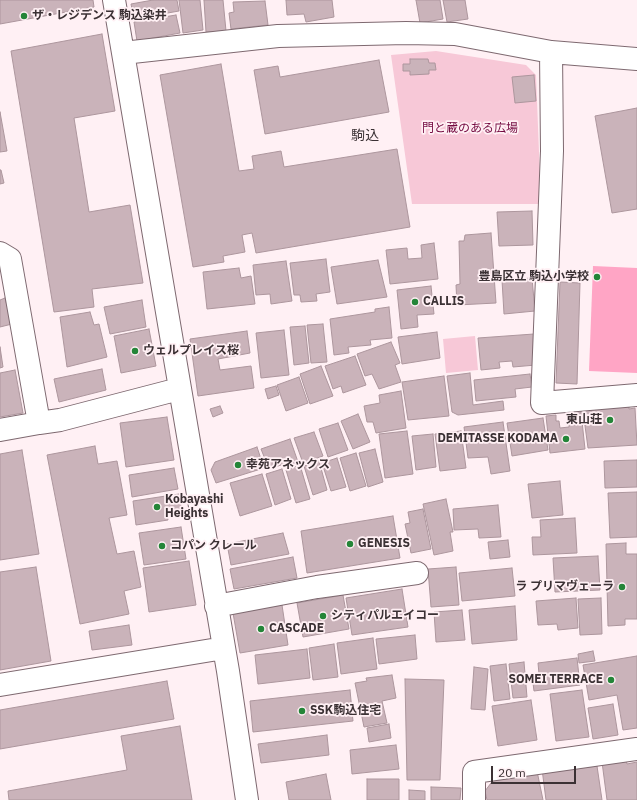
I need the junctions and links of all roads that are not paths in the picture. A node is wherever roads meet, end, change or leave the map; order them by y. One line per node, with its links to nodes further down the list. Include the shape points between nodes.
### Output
1 (114, 0): 3 (street)
2 (551, 52): 3 (street, via 455,34 406,33 278,36); 4 (street); 7 (street, via 552,151 542,403)
3 (123, 53): 6 (street)
4 (637, 59)
5 (0, 253): 8 (street, via 10,260)
6 (179, 389): 8 (street, via 60,420); 11 (street)
7 (637, 395)
8 (39, 423): 9 (street)
9 (0, 430)
10 (418, 573): 11 (street, via 317,587)
11 (216, 606): 12 (street)
12 (224, 648): 13 (street); 15 (street)
13 (0, 684)
14 (637, 749): 16 (street, via 474,772)
15 (247, 800)
16 (474, 800)

